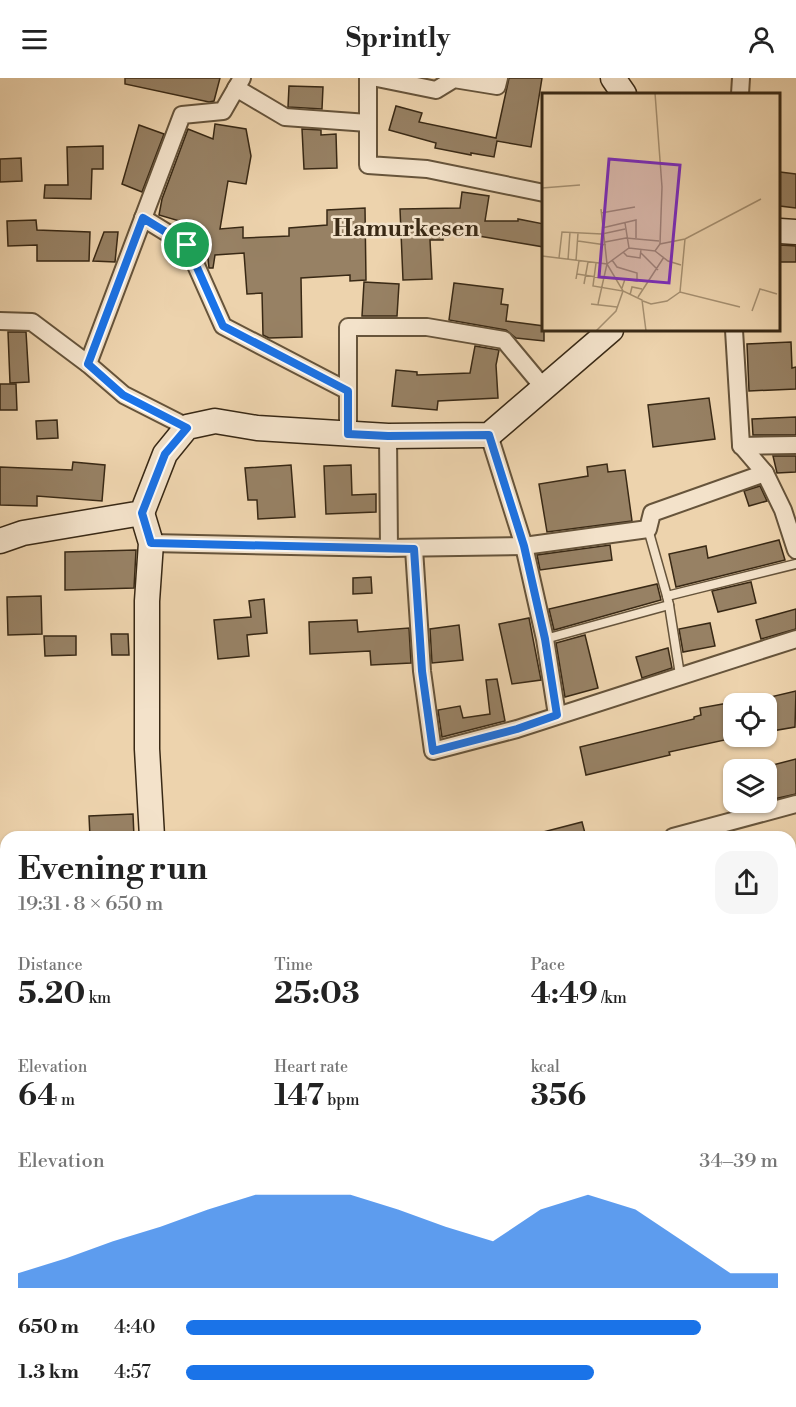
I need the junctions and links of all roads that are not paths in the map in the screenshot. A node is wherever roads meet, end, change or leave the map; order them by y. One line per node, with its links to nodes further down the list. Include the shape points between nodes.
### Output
1 (368, 78): 9 (street)
2 (378, 78): 3 (street, via 436,90 454,79 497,86)
3 (499, 78)
4 (613, 78): 7 (street)
5 (741, 78): 8 (street)
6 (239, 83): 9 (street, via 285,117); 11 (street, via 223,111 182,115)
7 (623, 93)
8 (740, 93)
9 (368, 123): 10 (street, via 368,165 427,169)
10 (542, 193)
11 (143, 218): 17 (street); 19 (street, via 187,245 223,326)
12 (781, 231): 13 (street)
13 (796, 232)
14 (0, 321): 17 (street, via 32,322)
15 (608, 332): 18 (street)
16 (734, 332): 25 (street)
17 (88, 364): 20 (street, via 123,395)
18 (544, 388): 19 (street, via 504,340 427,327 348,327); 22 (street)
19 (348, 391): 21 (street)
20 (187, 428): 21 (street, via 215,422); 27 (street, via 165,454)
21 (348, 434): 23 (street)
22 (489, 435): 23 (street); 31 (street)
23 (388, 436): 32 (street)
24 (796, 445): 25 (street)
25 (741, 446): 26 (street)
26 (765, 473): 28 (street, via 652,513); 34 (street)
27 (142, 513): 29 (street, via 23,533); 30 (street)
28 (648, 529): 31 (street); 36 (lane)
29 (0, 541)
30 (151, 543): 32 (street); 42 (street, via 147,749)
31 (524, 546): 33 (street); 37 (street)
32 (389, 548): 33 (street)
33 (414, 549): 40 (street, via 422,671 433,751)
34 (796, 550)
35 (796, 564): 36 (lane)
36 (668, 601): 37 (lane); 39 (lane)
37 (545, 639): 40 (street)
38 (796, 639): 39 (street)
39 (680, 675): 40 (street)
40 (557, 715)
41 (796, 804): 43 (street)
42 (152, 831)
43 (695, 831)

